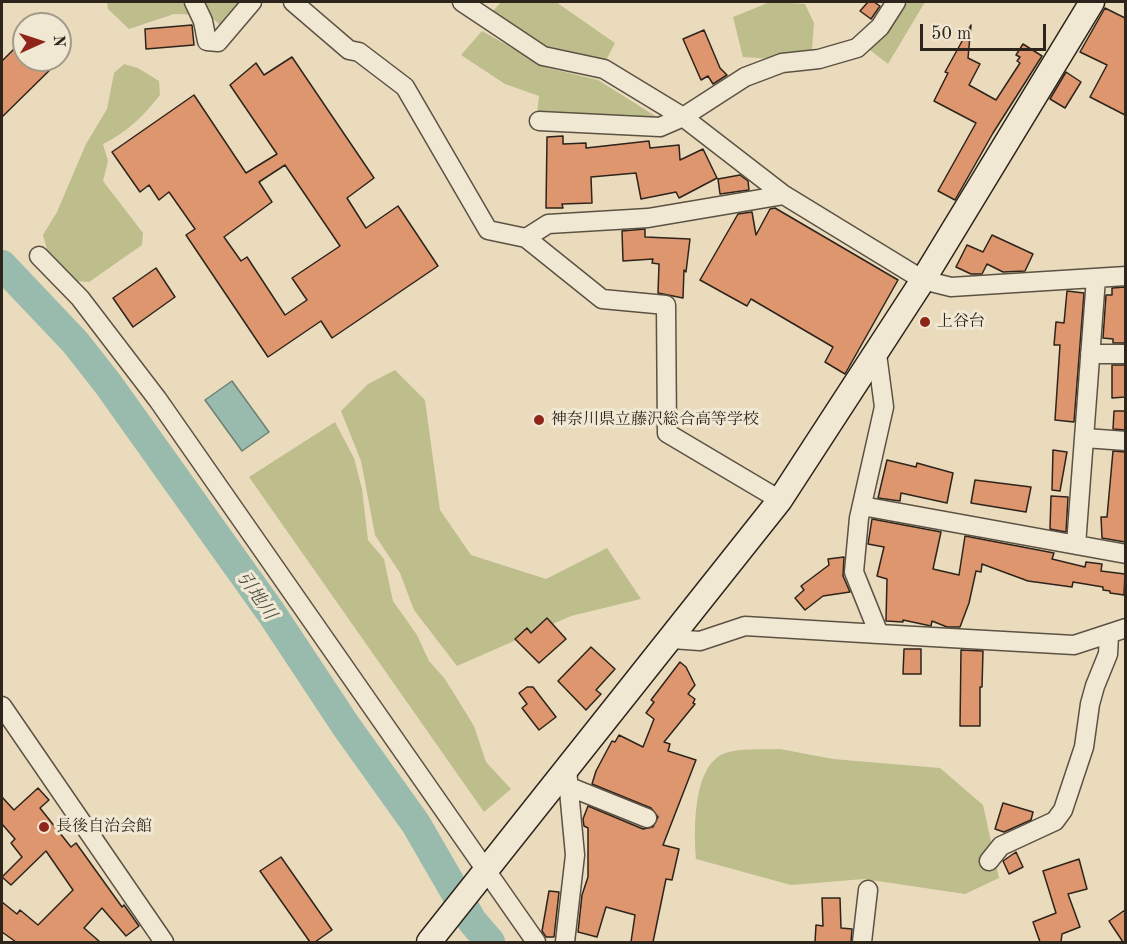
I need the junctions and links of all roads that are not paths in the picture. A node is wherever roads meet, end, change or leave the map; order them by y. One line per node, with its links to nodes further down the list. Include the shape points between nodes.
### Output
1 (195, 2): 2 (street, via 207,41 218,42)
2 (252, 2)
3 (293, 2): 10 (street, via 349,50 359,52 405,87 488,230)
4 (462, 2): 7 (street, via 543,56 604,69)
5 (896, 2): 7 (street, via 880,27 856,48 819,59 782,63 745,77)
6 (1092, 2): 14 (street)
7 (683, 117): 8 (street, via 660,127); 9 (street)
8 (539, 121)
9 (784, 195): 10 (street, via 648,218 548,224); 14 (street)
10 (526, 238): 20 (street, via 602,299 666,305 667,433)
11 (39, 256): 31 (street, via 80,298 158,400 331,645)
12 (1125, 276): 13 (street)
13 (1096, 278): 14 (street, via 951,287); 16 (street)
14 (923, 280): 15 (street)
15 (877, 354): 20 (street); 21 (street, via 884,407)
16 (1090, 354): 17 (street); 18 (street)
17 (1125, 354)
18 (1085, 438): 19 (street); 22 (street)
19 (1125, 441)
20 (780, 500): 26 (street)
21 (862, 506): 22 (street); 25 (street, via 854,572)
22 (1076, 545): 23 (street)
23 (1125, 554)
24 (1117, 632): 25 (street, via 1074,645); 30 (street, via 1095,686 1084,747 1063,810 1056,821 1000,846)
25 (879, 634): 26 (street, via 745,626 700,641)
26 (672, 639): 28 (street)
27 (2, 706): 33 (street)
28 (569, 778): 29 (street); 31 (street); 36 (street, via 575,855)
29 (647, 818)
30 (989, 861)
31 (481, 875): 34 (street); 35 (street)
32 (868, 890): 37 (street)
33 (164, 942)
34 (429, 942)
35 (536, 942)
36 (565, 942)
37 (862, 942)

